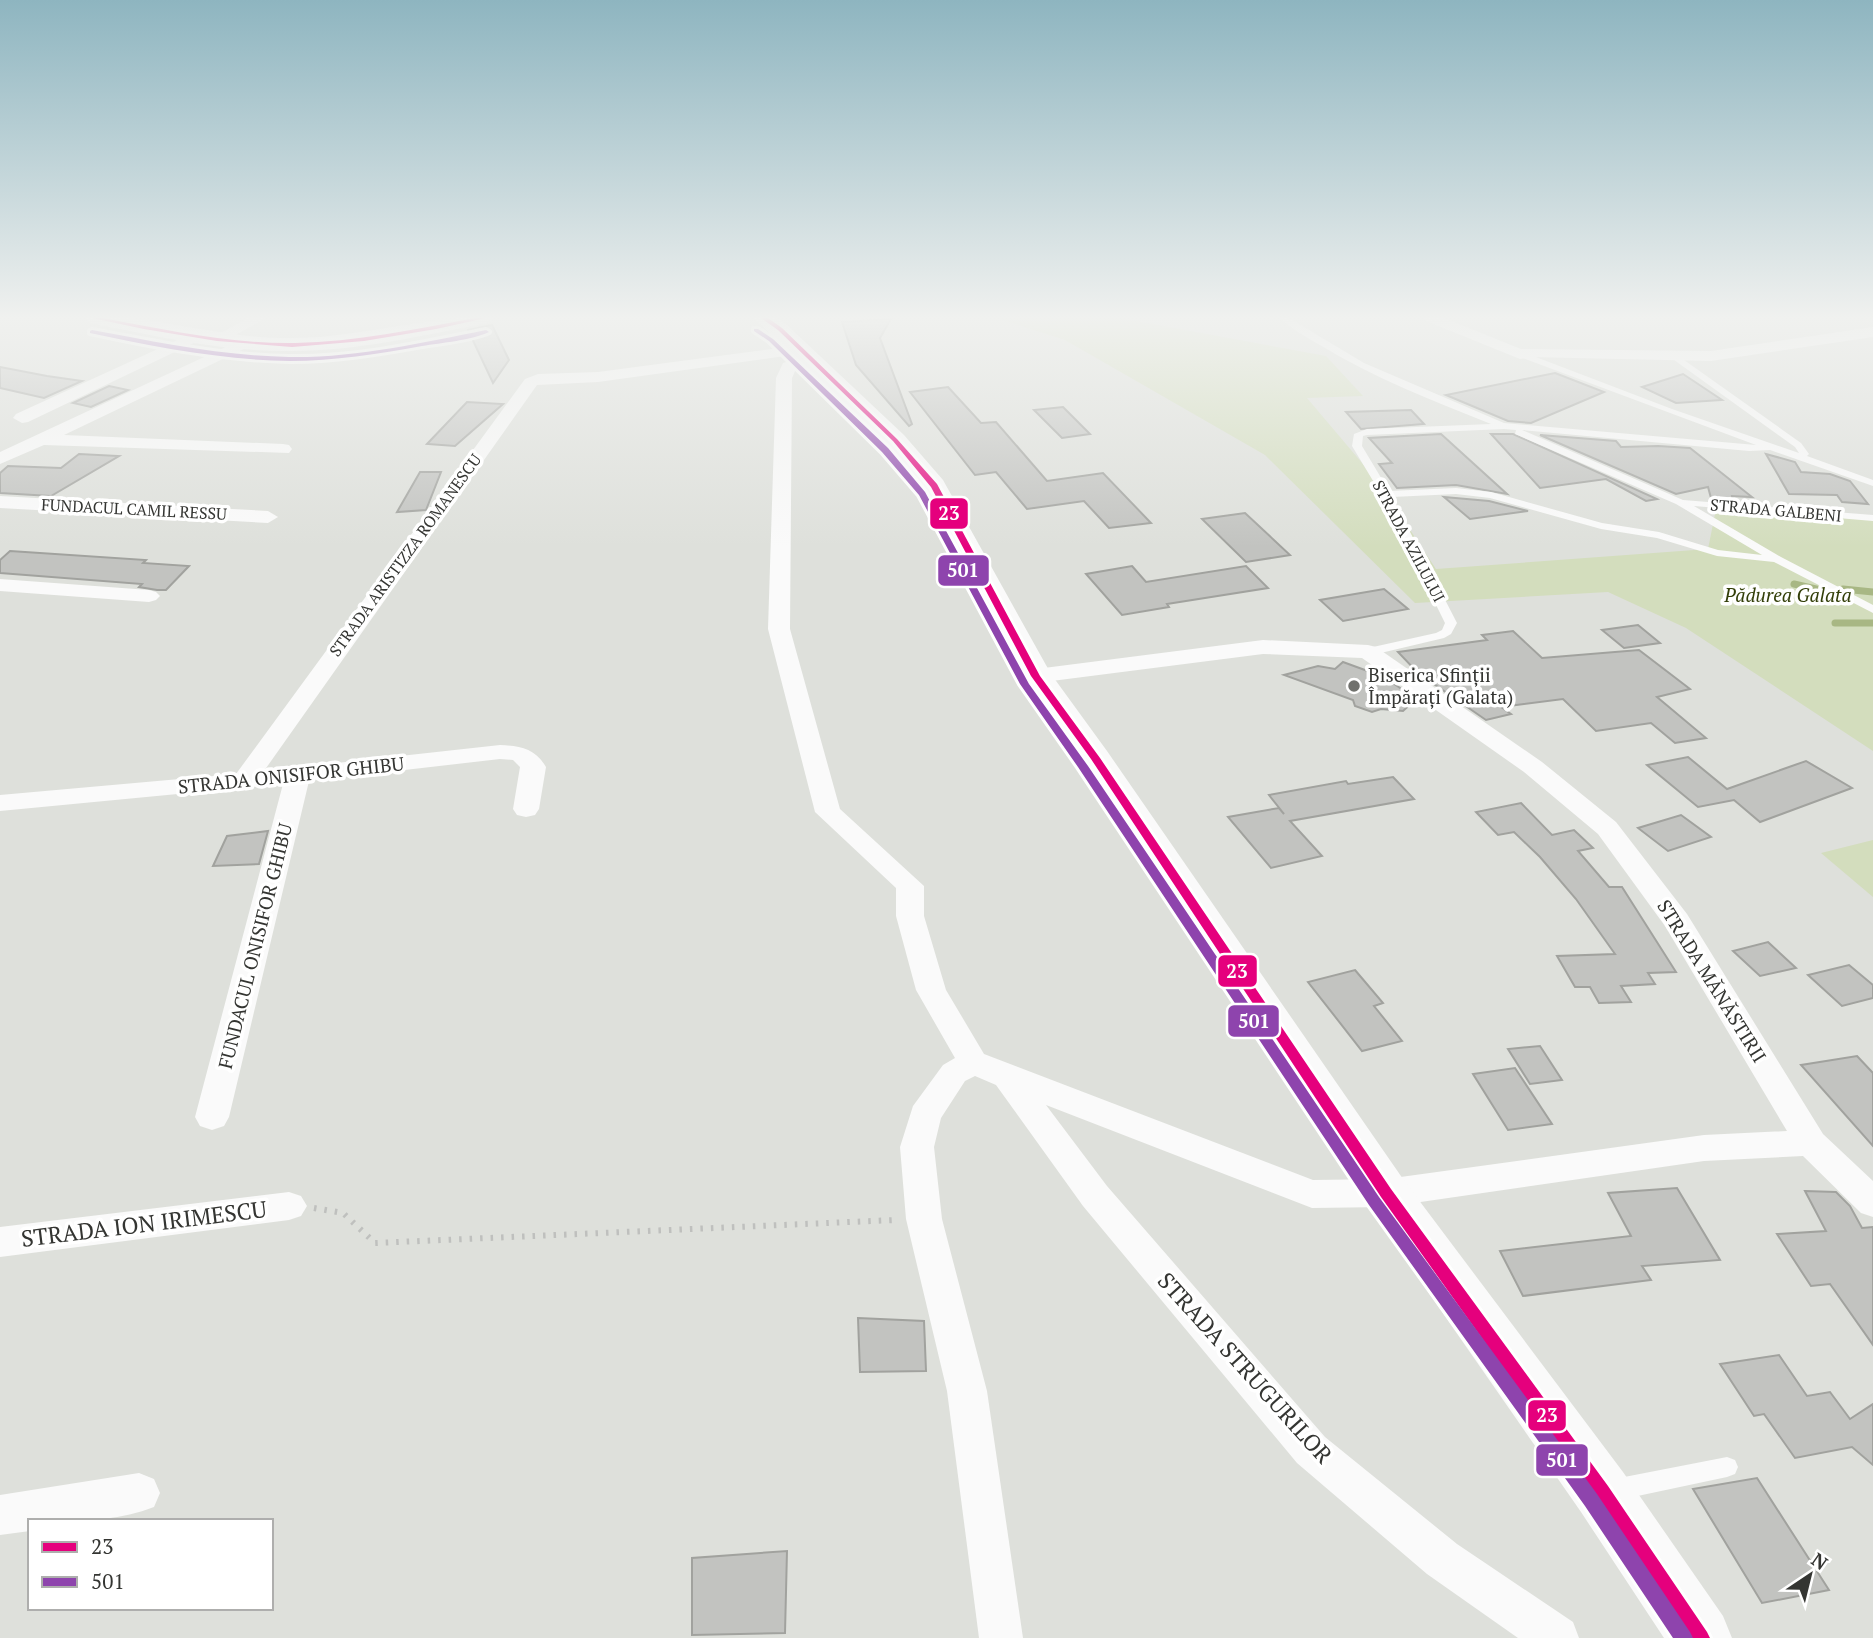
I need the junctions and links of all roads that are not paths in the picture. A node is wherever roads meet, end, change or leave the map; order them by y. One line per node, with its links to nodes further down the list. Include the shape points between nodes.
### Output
1 (76, 394): 9 (street)
2 (137, 394): 11 (street)
3 (522, 394): 29 (street, STRADA ARISTIZZA ROMANESCU)
4 (784, 394): 32 (street, via 779,629 828,812 911,886 910,916 931,990)
5 (848, 394): 27 (main road, via 934,486)
6 (1427, 394): 10 (lane, STRADA GALBENI)
7 (1626, 394): 12 (lane)
8 (1726, 394): 14 (lane, via 1798,446 1804,454)
9 (22, 418)
10 (1504, 426): 12 (lane); 17 (lane, STRADA AZILULUI, via 1359,434 1357,446); 19 (lane, STRADA GALBENI)
11 (41, 440): 13 (street); 15 (street)
12 (1775, 447): 14 (lane)
13 (283, 449)
14 (1800, 456): 16 (lane)
15 (0, 459)
16 (1873, 483)
17 (1386, 494): 22 (lane, via 1456,491 1491,495 1717,553); 26 (lane, STRADA AZILULUI, via 1451,623 1440,636)
18 (0, 502): 20 (street, FUNDACUL CAMIL RESSU)
19 (1680, 502): 21 (lane, STRADA GALBENI); 22 (lane, STRADA GALBENI)
20 (268, 517)
21 (1873, 518)
22 (1777, 559): 25 (lane, STRADA GALBENI)
23 (0, 585): 24 (street)
24 (149, 596)
25 (1873, 610)
26 (1368, 652): 27 (street, STRADA AZILULUI, via 1263,647); 35 (street, STRADA MĂNĂSTIRII, via 1533,767 1607,828 1677,921)
27 (1036, 676): 36 (main road)
28 (298, 775): 29 (street, STRADA ONISIFOR GHIBU); 31 (street, STRADA ONISIFOR GHIBU, via 513,753 523,755 533,767); 34 (street, FUNDACUL ONISIFOR GHIBU)
29 (244, 781): 30 (street, STRADA ONISIFOR GHIBU)
30 (0, 803)
31 (526, 809)
32 (972, 1062): 33 (street); 44 (street, via 954,1073 925,1115 917,1147 924,1219 967,1391)
33 (1007, 1077): 36 (street, via 1312,1194); 45 (street, STRADA STRUGURILOR, via 1095,1196 1311,1450 1442,1559)
34 (212, 1117)
35 (1811, 1143): 36 (street, via 1704,1148); 37 (street, STRADA MĂNĂSTIRII)
36 (1386, 1193): 41 (main road)
37 (1873, 1203)
38 (289, 1206): 39 (street, STRADA ION IRIMESCU)
39 (0, 1242)
40 (1727, 1467): 41 (lane)
41 (1602, 1492): 46 (main road)
42 (139, 1493): 43 (street)
43 (0, 1515)
44 (1001, 1638)
45 (1557, 1638)
46 (1700, 1638)

